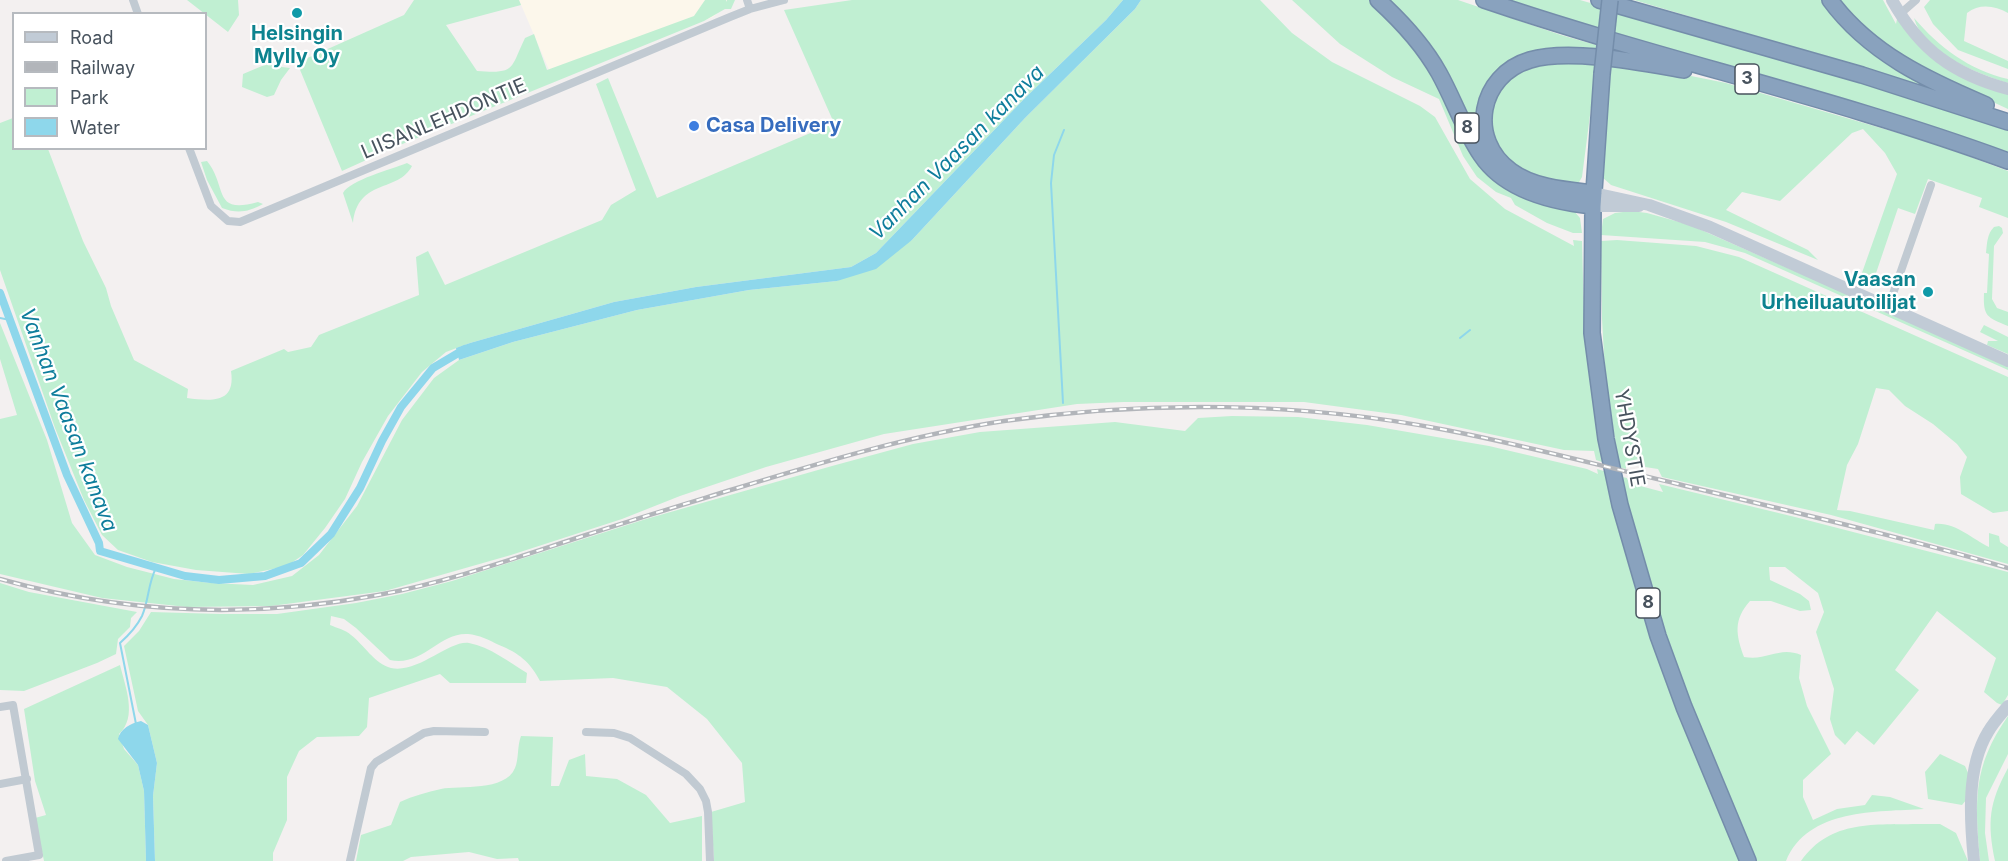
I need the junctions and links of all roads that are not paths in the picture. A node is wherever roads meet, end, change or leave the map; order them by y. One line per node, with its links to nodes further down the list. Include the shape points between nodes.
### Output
1 (784, 0): 9 (street, LIISANLEHDONTIE)
2 (1378, 0): 17 (highway, 8, via 1433,63 1480,154 1505,180 1523,190 1572,204)
3 (1485, 0): 11 (highway, 3)
4 (1599, 0): 13 (highway, 3, via 1862,75)
5 (1610, 0): 17 (highway, YHDYSTIE / 8, bridge)
6 (1830, 0): 13 (highway, via 1883,53 1908,69 1989,106)
7 (1892, 0): 10 (main road)
8 (1916, 0): 10 (street)
9 (749, 4): 14 (street, LIISANLEHDONTIE, via 240,222 228,221 211,206)
10 (1900, 14): 12 (main road, via 1923,44 1941,59 1975,78)
11 (1716, 71): 15 (highway, 3, via 1864,113); 17 (highway, via 1564,56 1529,60 1504,73 1491,91 1484,114 1487,140 1493,151 1526,179)
12 (2008, 89)
13 (2006, 121)
14 (190, 150)
15 (2008, 161)
16 (1930, 185): 18 (street)
17 (1594, 199): 18 (main road, via 1649,205 1710,226); 29 (highway, YHDYSTIE / 8, via 1592,333 1606,439 1620,505 1658,636)
18 (1888, 308): 19 (main road)
19 (2008, 361)
20 (2008, 706): 30 (main road, via 1987,732 1978,755 1972,810)
21 (0, 707): 24 (street, via 13,705)
22 (485, 732): 27 (street, via 434,730 376,762 371,768)
23 (586, 732): 28 (street, via 630,738 686,774 706,801)
24 (27, 779): 25 (street); 26 (street, via 39,855)
25 (0, 784)
26 (6, 861)
27 (350, 861)
28 (710, 861)
29 (1748, 861)
30 (1974, 861)

